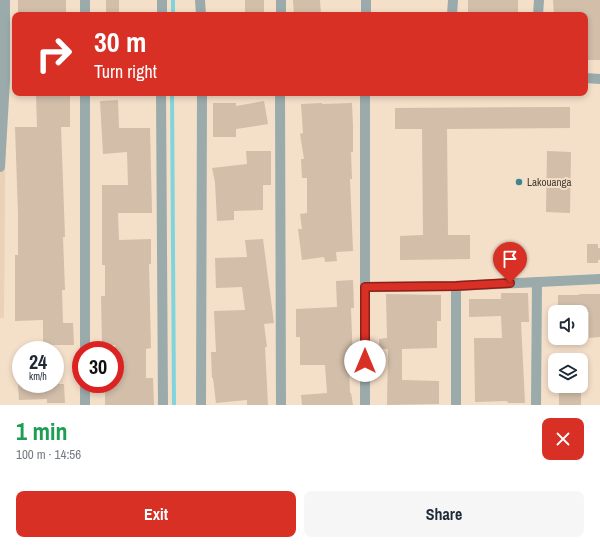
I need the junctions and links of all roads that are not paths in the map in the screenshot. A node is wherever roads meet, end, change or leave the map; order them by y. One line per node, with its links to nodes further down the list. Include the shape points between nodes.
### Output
1 (5, 0): 18 (street)
2 (85, 0): 9 (street)
3 (162, 0): 10 (street)
4 (200, 0): 11 (street)
5 (281, 0): 12 (street)
6 (366, 0): 13 (street)
7 (453, 0): 14 (street)
8 (538, 0): 15 (street)
9 (85, 12)
10 (162, 12)
11 (201, 12)
12 (280, 12)
13 (366, 12)
14 (452, 12)
15 (538, 12)
16 (588, 78): 17 (street)
17 (600, 78)
18 (7, 80): 24 (street)
19 (85, 96): 29 (street)
20 (161, 96): 32 (street)
21 (202, 96): 33 (street)
22 (280, 96): 34 (street)
23 (365, 96): 28 (street)
24 (0, 167)
25 (600, 279): 26 (street)
26 (537, 282): 27 (street); 37 (street)
27 (456, 286): 28 (street); 36 (street)
28 (365, 287): 35 (street)
29 (85, 341)
30 (85, 393): 31 (street)
31 (85, 405)
32 (163, 405)
33 (201, 405)
34 (281, 405)
35 (365, 405)
36 (456, 405)
37 (536, 405)

